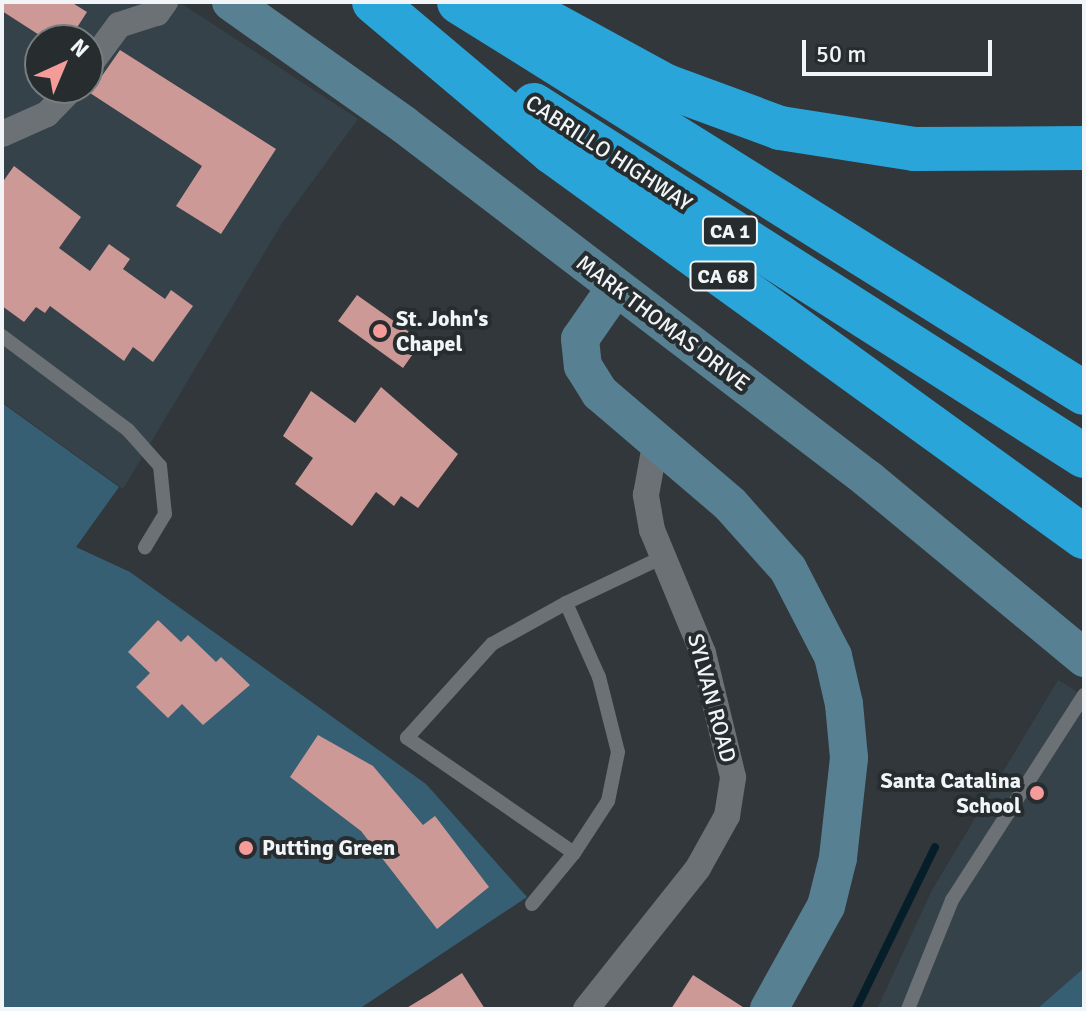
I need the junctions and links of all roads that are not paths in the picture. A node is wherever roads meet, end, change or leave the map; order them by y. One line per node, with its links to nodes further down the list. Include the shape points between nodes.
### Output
1 (165, 2): 6 (street, via 157,13 119,25)
2 (231, 2): 10 (street, MARK THOMAS DRIVE)
3 (376, 2): 14 (highway, CABRILLO HIGHWAY / CA 1); 15 (highway, CA 68, via 552,152)
4 (459, 2): 12 (highway, CA 1)
5 (512, 2): 9 (highway, via 666,86 780,128 914,149)
6 (104, 45)
7 (57, 104): 8 (street, via 47,114)
8 (2, 134)
9 (1084, 148)
10 (616, 287): 13 (street, via 580,339 583,366 600,393); 19 (street, MARK THOMAS DRIVE)
11 (2, 336): 16 (lane, via 128,430 160,466 165,514)
12 (1084, 393)
13 (655, 445): 17 (street, SYLVAN ROAD, via 646,495); 24 (street, via 730,504 788,569 813,608 844,704 849,758 838,858 826,906)
14 (1084, 456)
15 (1084, 537)
16 (145, 547)
17 (663, 557): 18 (lane); 23 (street, SYLVAN ROAD, via 703,653 726,734 733,777 727,816 698,868)
18 (566, 603): 21 (lane, via 603,689 618,752 608,801); 21 (lane, via 492,644 407,738)
19 (1084, 658)
20 (1084, 695): 25 (lane, via 952,900)
21 (574, 853): 22 (lane)
22 (532, 904)
23 (586, 1009)
24 (769, 1009)
25 (908, 1009)

